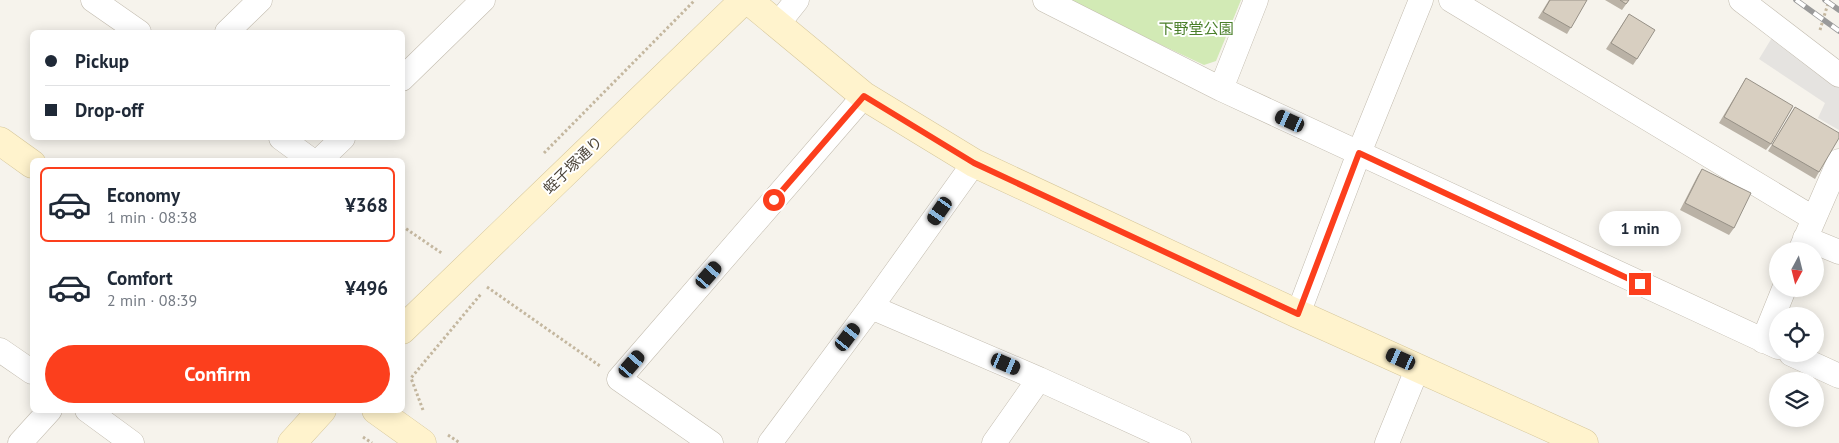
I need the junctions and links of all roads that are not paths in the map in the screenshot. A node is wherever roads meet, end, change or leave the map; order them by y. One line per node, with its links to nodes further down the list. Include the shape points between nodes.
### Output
1 (260, 0): 14 (street)
2 (483, 0): 16 (street)
3 (744, 0): 32 (street, 蛭子塚通り)
4 (748, 0): 12 (street)
5 (797, 0): 12 (street)
6 (1045, 0): 17 (street)
7 (1256, 0): 17 (street)
8 (1420, 0): 22 (street)
9 (1451, 0): 28 (street)
10 (1741, 0): 15 (street)
11 (99, 1): 13 (street)
12 (777, 25): 18 (street)
13 (136, 30)
14 (229, 30)
15 (1839, 75)
16 (405, 76)
17 (1222, 89): 22 (street)
18 (864, 96): 27 (street); 48 (street, via 618,379)
19 (284, 140): 23 (street)
20 (341, 140): 24 (street)
21 (0, 141): 26 (street)
22 (1359, 153): 31 (street); 33 (street)
23 (308, 158)
24 (322, 158)
25 (1839, 161): 28 (street)
26 (30, 163)
27 (974, 163): 30 (street); 31 (street)
28 (1806, 236): 29 (street)
29 (1839, 252)
30 (871, 307): 39 (street); 49 (street)
31 (1298, 314): 36 (street)
32 (405, 327)
33 (1769, 344)
34 (0, 350): 37 (street)
35 (1808, 362): 38 (street)
36 (1418, 367): 52 (street); 53 (street)
37 (30, 371)
38 (1839, 376)
39 (1039, 379): 50 (street); 51 (street)
40 (47, 413): 44 (street)
41 (91, 413): 45 (street)
42 (319, 413): 46 (street)
43 (380, 413): 47 (street)
44 (20, 443)
45 (132, 443)
46 (292, 443)
47 (422, 443)
48 (711, 443)
49 (770, 443)
50 (994, 443)
51 (1179, 443)
52 (1387, 443)
53 (1584, 443)

